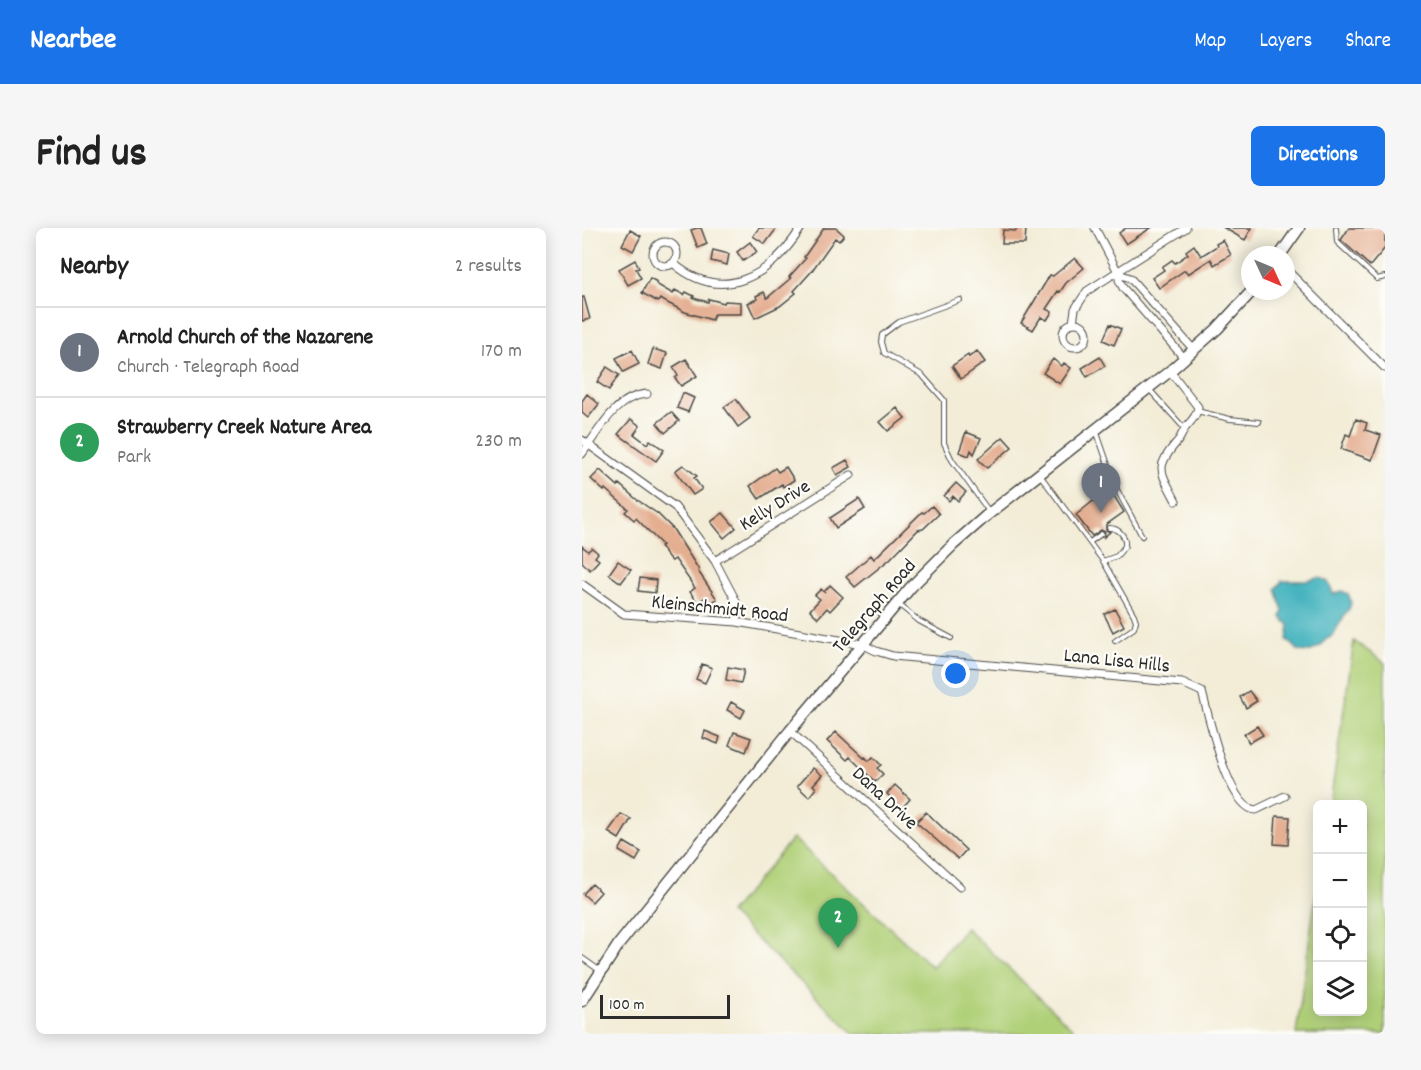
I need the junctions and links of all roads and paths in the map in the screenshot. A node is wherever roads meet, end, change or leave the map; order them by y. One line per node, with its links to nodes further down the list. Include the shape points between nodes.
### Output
1 (801, 228): 7 (street, via 759,274 737,282 714,284 698,280)
2 (1095, 228): 8 (street)
3 (1186, 228): 8 (street)
4 (1299, 228): 6 (main road)
5 (1336, 228): 9 (lane, via 1337,242 1377,279)
6 (1286, 246)
7 (673, 263)
8 (1119, 273): 13 (street, via 1087,291 1075,309); 14 (street, via 1130,278); 15 (street, via 1123,288)
9 (1385, 277)
10 (1295, 278): 16 (street)
11 (960, 300): 29 (lane, via 899,322 882,335 881,342 884,353 922,375 944,400 944,443)
12 (1243, 300): 14 (main road, Telegraph Road)
13 (1073, 322)
14 (1194, 350): 15 (main road, Telegraph Road)
15 (1185, 359): 17 (main road, Telegraph Road)
16 (1385, 368)
17 (1170, 371): 18 (main road, Telegraph Road); 20 (street, via 1198,407)
18 (1149, 389): 22 (lane); 23 (main road, Telegraph Road)
19 (647, 394): 24 (street, via 639,394 614,410)
20 (1197, 411): 21 (lane); 22 (street)
21 (1259, 422)
22 (1184, 429): 28 (street, via 1162,462 1162,471)
23 (1096, 430): 26 (main road, Telegraph Road); 32 (lane, via 1116,488)
24 (585, 443): 25 (street); 34 (street, via 675,507)
25 (582, 454)
26 (1040, 474): 29 (main road, Telegraph Road); 33 (lane)
27 (851, 475): 34 (street, Kelly Drive)
28 (1176, 501)
29 (990, 513): 37 (main road, Telegraph Road)
30 (1109, 528): 35 (lane, via 1121,532 1125,546 1117,556)
31 (1101, 534): 33 (lane)
32 (1142, 536)
33 (1090, 542): 35 (lane)
34 (715, 561): 38 (street, via 736,601)
35 (1103, 561): 40 (lane, via 1136,624)
36 (582, 584): 38 (street, Kleinschmidt Road, via 624,614)
37 (897, 603): 39 (lane, via 919,621); 41 (main road, Telegraph Road)
38 (737, 622): 41 (street, Kleinschmidt Road)
39 (951, 638)
40 (1114, 641)
41 (862, 644): 42 (main road, Telegraph Road); 43 (street, Lana Lisa Hills, via 893,656 1182,682 1202,692 1224,767 1245,806 1256,810)
42 (790, 731): 44 (street, Dana Drive); 46 (main road, Telegraph Road)
43 (1286, 796)
44 (960, 887)
45 (582, 958): 46 (lane)
46 (600, 970): 47 (main road, Telegraph Road)
47 (582, 1001)

